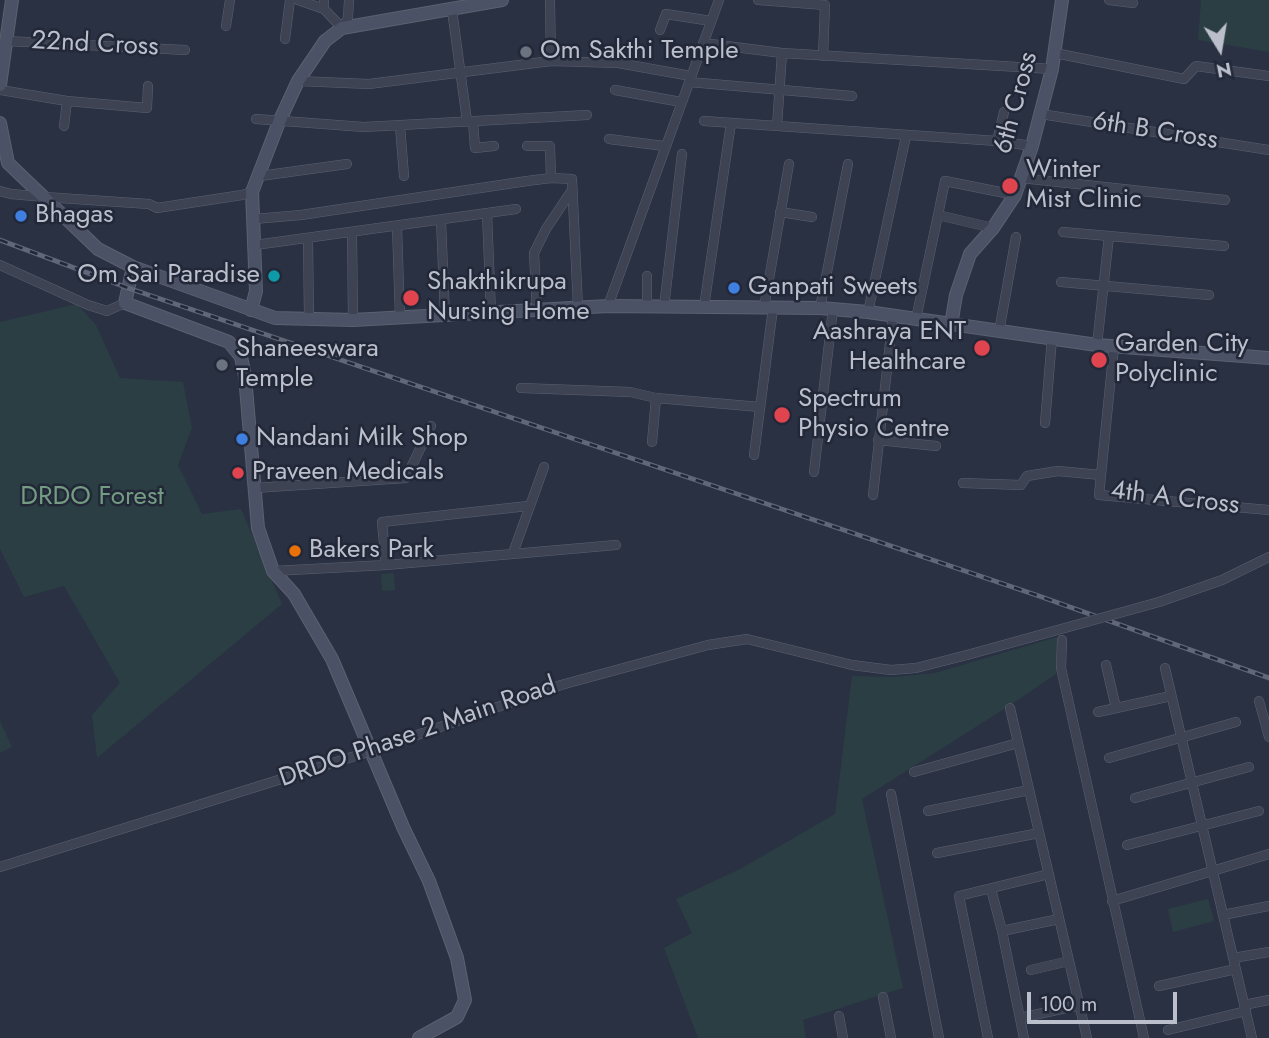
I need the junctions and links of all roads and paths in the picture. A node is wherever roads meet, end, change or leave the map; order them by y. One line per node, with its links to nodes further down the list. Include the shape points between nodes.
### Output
1 (12, 0): 20 (street)
2 (230, 0): 16 (street)
3 (290, 0): 19 (street)
4 (298, 0): 13 (street)
5 (349, 0): 17 (street)
6 (502, 0): 14 (street)
7 (550, 0): 26 (street)
8 (719, 0): 15 (street)
9 (758, 0): 25 (street, via 825,5)
10 (1062, 0): 24 (street, 6th Cross)
11 (1109, 0): 12 (street)
12 (1133, 3)
13 (324, 5): 17 (street)
14 (452, 10): 17 (street); 28 (street)
15 (711, 21): 18 (street, via 666,14); 21 (street)
16 (226, 26)
17 (342, 28): 32 (street, via 325,41)
18 (660, 30)
19 (285, 39)
20 (6, 41): 22 (street, 22nd Cross); 31 (street)
21 (703, 43): 23 (street); 30 (street)
22 (185, 50)
23 (782, 53): 25 (street); 34 (street)
24 (1055, 53): 27 (street, 6th Cross); 29 (street, via 1185,79 1196,66)
25 (822, 56): 27 (street)
26 (551, 61): 28 (street); 30 (street, via 618,63)
27 (1052, 69): 40 (street, 6th Cross)
28 (460, 71): 32 (street, via 369,84); 43 (street)
29 (1269, 76)
30 (690, 79): 34 (street); 38 (street)
31 (0, 81): 37 (street)
32 (299, 81): 45 (street)
33 (148, 86): 37 (street, via 147,108)
34 (779, 89): 36 (street); 50 (street)
35 (615, 90): 38 (street)
36 (852, 96)
37 (67, 101): 48 (street)
38 (681, 102): 56 (street)
39 (1004, 112): 53 (street)
40 (1041, 114): 57 (street, 6th Cross); 58 (street, 6th B Cross)
41 (587, 116): 43 (street)
42 (256, 119): 45 (street)
43 (470, 121): 49 (street); 54 (street, via 475,148)
44 (704, 121): 47 (street)
45 (279, 122): 49 (street); 63 (street)
46 (0, 123): 71 (street, via 8,163)
47 (731, 123): 50 (street); 99 (street)
48 (64, 126)
49 (400, 126): 64 (street)
50 (777, 126): 51 (street)
51 (906, 136): 53 (street); 105 (street)
52 (609, 139): 56 (street)
53 (997, 141): 57 (street)
54 (494, 146)
55 (527, 146): 65 (street, via 550,146)
56 (664, 146): 96 (street)
57 (1032, 146): 66 (street, 6th Cross)
58 (1269, 150)
59 (682, 154): 98 (street)
60 (347, 164): 63 (street)
61 (789, 164): 74 (street)
62 (848, 164): 102 (street)
63 (260, 176): 69 (street)
64 (404, 176)
65 (551, 178): 67 (street, via 572,179); 78 (street)
66 (1021, 178): 70 (street, 6th Cross); 72 (street)
67 (572, 190): 100 (street); 104 (street, via 534,253)
68 (0, 191): 71 (street)
69 (252, 192): 71 (street, via 157,208); 78 (street)
70 (1015, 195): 76 (street, via 945,181); 81 (street, 6th Cross)
71 (45, 197): 90 (street, via 97,249)
72 (1225, 200)
73 (516, 209): 75 (street)
74 (780, 212): 77 (street); 101 (street)
75 (487, 213): 79 (street); 106 (street)
76 (938, 215): 81 (street); 112 (street)
77 (812, 217)
78 (254, 219): 87 (street)
79 (441, 221): 80 (street); 107 (street)
80 (397, 227): 82 (street); 109 (street)
81 (993, 228): 113 (street, 6th Cross, via 970,254)
82 (352, 232): 86 (street); 111 (street)
83 (1063, 232): 84 (street)
84 (1109, 236): 88 (street); 93 (street)
85 (1016, 237): 114 (street)
86 (308, 238): 87 (street); 110 (street)
87 (255, 245): 103 (street, via 256,291)
88 (1224, 246)
89 (2, 266): 95 (street, via 97,308 107,311)
90 (133, 268): 95 (street); 103 (street)
91 (647, 276): 97 (street)
92 (1061, 282): 93 (street)
93 (1104, 286): 94 (street); 116 (street)
94 (1209, 295)
95 (125, 303): 132 (street, via 229,342 241,357)
96 (608, 306): 97 (street); 100 (street)
97 (647, 306): 98 (street)
98 (664, 306): 99 (street)
99 (704, 307): 101 (street)
100 (578, 308): 104 (street)
101 (768, 308): 102 (street); 121 (street)
102 (826, 309): 105 (street); 129 (street)
103 (251, 310): 110 (street, via 275,318)
104 (537, 312): 106 (street)
105 (868, 312): 108 (street)
106 (491, 313): 107 (street)
107 (445, 315): 109 (street)
108 (893, 316): 112 (street); 124 (street)
109 (400, 317): 111 (street)
110 (309, 319): 111 (street)
111 (353, 320)
112 (916, 320): 113 (street)
113 (951, 325): 114 (street)
114 (999, 332): 115 (street)
115 (1052, 338): 116 (street); 122 (street)
116 (1097, 345): 117 (street)
117 (1114, 346): 118 (street); 130 (street, 4th A Cross)
118 (1269, 358)
119 (521, 388): 120 (street, via 630,392)
120 (656, 398): 121 (street); 125 (street)
121 (760, 407): 127 (street)
122 (1045, 423)
123 (431, 426): 132 (street, via 406,478)
124 (878, 440): 126 (street); 133 (street)
125 (652, 442)
126 (936, 446)
127 (754, 455)
128 (544, 467): 134 (street)
129 (814, 472)
130 (1101, 475): 131 (street, via 1058,471 1027,476 1021,485); 135 (street, 4th A Cross, via 1099,495)
131 (963, 483)
132 (255, 488): 140 (street, via 258,528)
133 (873, 495)
134 (528, 506): 137 (street); 139 (street, via 383,522)
135 (1269, 510)
136 (616, 545): 137 (street)
137 (513, 553): 139 (street)
138 (1269, 557): 153 (street, DRDO Phase 2 Main Road, bridge, via 1180,596 916,668 865,668 747,639 708,645 561,685)
139 (386, 565): 140 (street)
140 (273, 571): 153 (street, via 316,629)
141 (1062, 640): 172 (street, via 1061,668)
142 (1106, 665): 147 (street)
143 (1165, 668): 144 (street)
144 (1171, 696): 147 (street); 150 (street)
145 (1259, 701): 151 (street)
146 (1010, 708): 152 (street)
147 (1116, 708): 148 (street)
148 (1098, 712)
149 (1236, 722): 150 (street)
150 (1181, 737): 154 (street); 157 (street)
151 (1269, 737)
152 (1018, 743): 156 (street); 158 (street)
153 (371, 751): 168 (street, DRDO Phase 2 Main Road); 190 (street, via 429,881 457,958 465,1000 457,1017)
154 (1108, 758)
155 (1248, 767): 157 (street)
156 (914, 772)
157 (1192, 782): 160 (street); 163 (street)
158 (1029, 790): 161 (street); 164 (street)
159 (891, 794): 193 (street)
160 (1135, 798)
161 (928, 811)
162 (1259, 811): 163 (street)
163 (1202, 826): 165 (street); 169 (street)
164 (1039, 833): 166 (street); 170 (street)
165 (1127, 845)
166 (937, 853)
167 (1269, 854): 169 (street)
168 (0, 867)
169 (1213, 871): 172 (street); 174 (street)
170 (1049, 874): 171 (street); 175 (street)
171 (992, 889): 176 (street); 194 (street, via 959,896)
172 (1112, 901): 197 (street)
173 (1269, 906): 174 (street)
174 (1223, 915): 178 (street)
175 (1059, 919): 176 (street); 179 (street)
176 (1002, 931): 188 (street)
177 (1269, 952): 178 (street)
178 (1233, 958): 180 (street)
179 (1069, 961): 181 (street); 185 (street)
180 (1236, 969): 182 (street); 186 (street)
181 (1031, 970)
182 (1159, 986)
183 (883, 997): 192 (street)
184 (1269, 1000): 186 (street)
185 (1080, 1005): 188 (street); 196 (street)
186 (1245, 1008): 189 (street); 198 (street)
187 (839, 1016): 191 (street)
188 (1020, 1018): 195 (street)
189 (1168, 1030)
190 (419, 1038)
191 (843, 1038)
192 (891, 1038)
193 (939, 1038)
194 (988, 1038)
195 (1024, 1038)
196 (1087, 1038)
197 (1144, 1038)
198 (1252, 1038)

